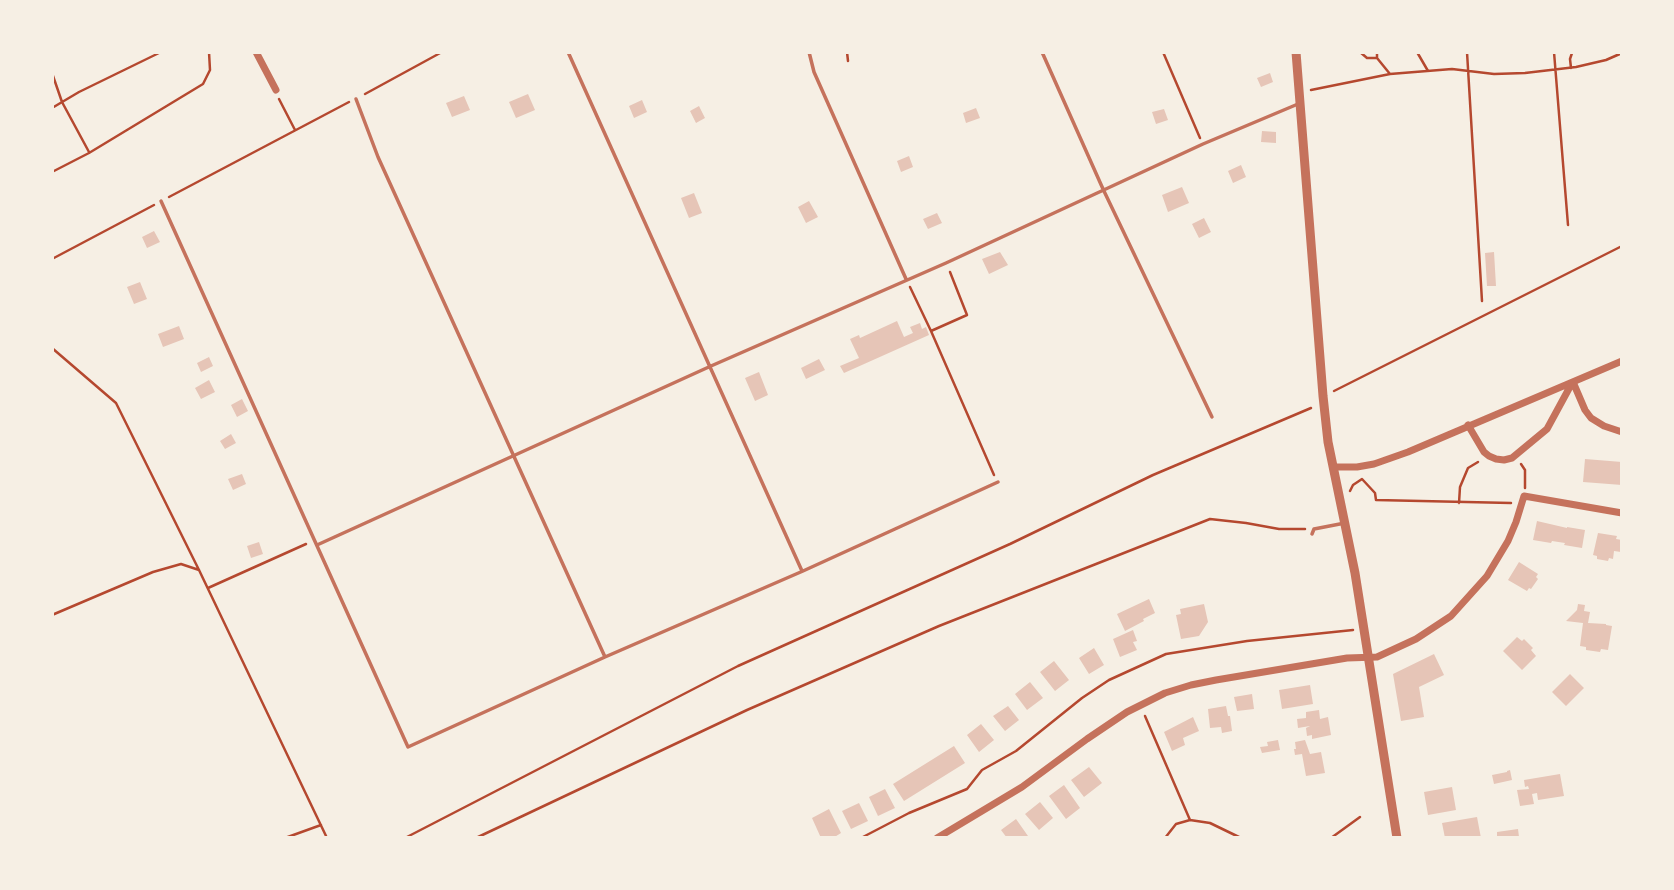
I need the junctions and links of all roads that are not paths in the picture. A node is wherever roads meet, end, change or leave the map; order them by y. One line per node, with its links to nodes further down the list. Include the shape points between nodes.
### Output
1 (256, 52): 6 (street)
2 (568, 52): 13 (lane)
3 (809, 52): 11 (lane)
4 (1042, 52): 9 (lane)
5 (1296, 52): 8 (street)
6 (275, 90)
7 (356, 99): 18 (lane)
8 (1300, 103): 9 (lane); 19 (street, via 1323,396)
9 (1103, 189): 11 (lane); 15 (lane)
10 (161, 201): 24 (lane)
11 (907, 279): 13 (lane)
12 (1622, 361): 14 (street)
13 (711, 366): 18 (lane); 25 (lane)
14 (1573, 382): 16 (street); 16 (street, via 1547,429 1504,460 1484,452); 17 (street, via 1591,418)
15 (1212, 418)
16 (1468, 425): 19 (street, via 1374,464)
17 (1622, 432)
18 (514, 455): 24 (lane); 26 (lane)
19 (1334, 467): 22 (street)
20 (998, 482): 25 (lane)
21 (1622, 513): 27 (street, via 1524,496 1498,559 1471,596 1416,639)
22 (1346, 523): 23 (lane); 27 (street)
23 (1313, 532)
24 (317, 545): 26 (lane, via 408,747)
25 (803, 571): 26 (lane)
26 (605, 657)
27 (1369, 658): 28 (street, via 1347,657 1165,693 1127,712); 30 (street)
28 (946, 836): 29 (street)
29 (937, 838)
30 (1397, 838)

